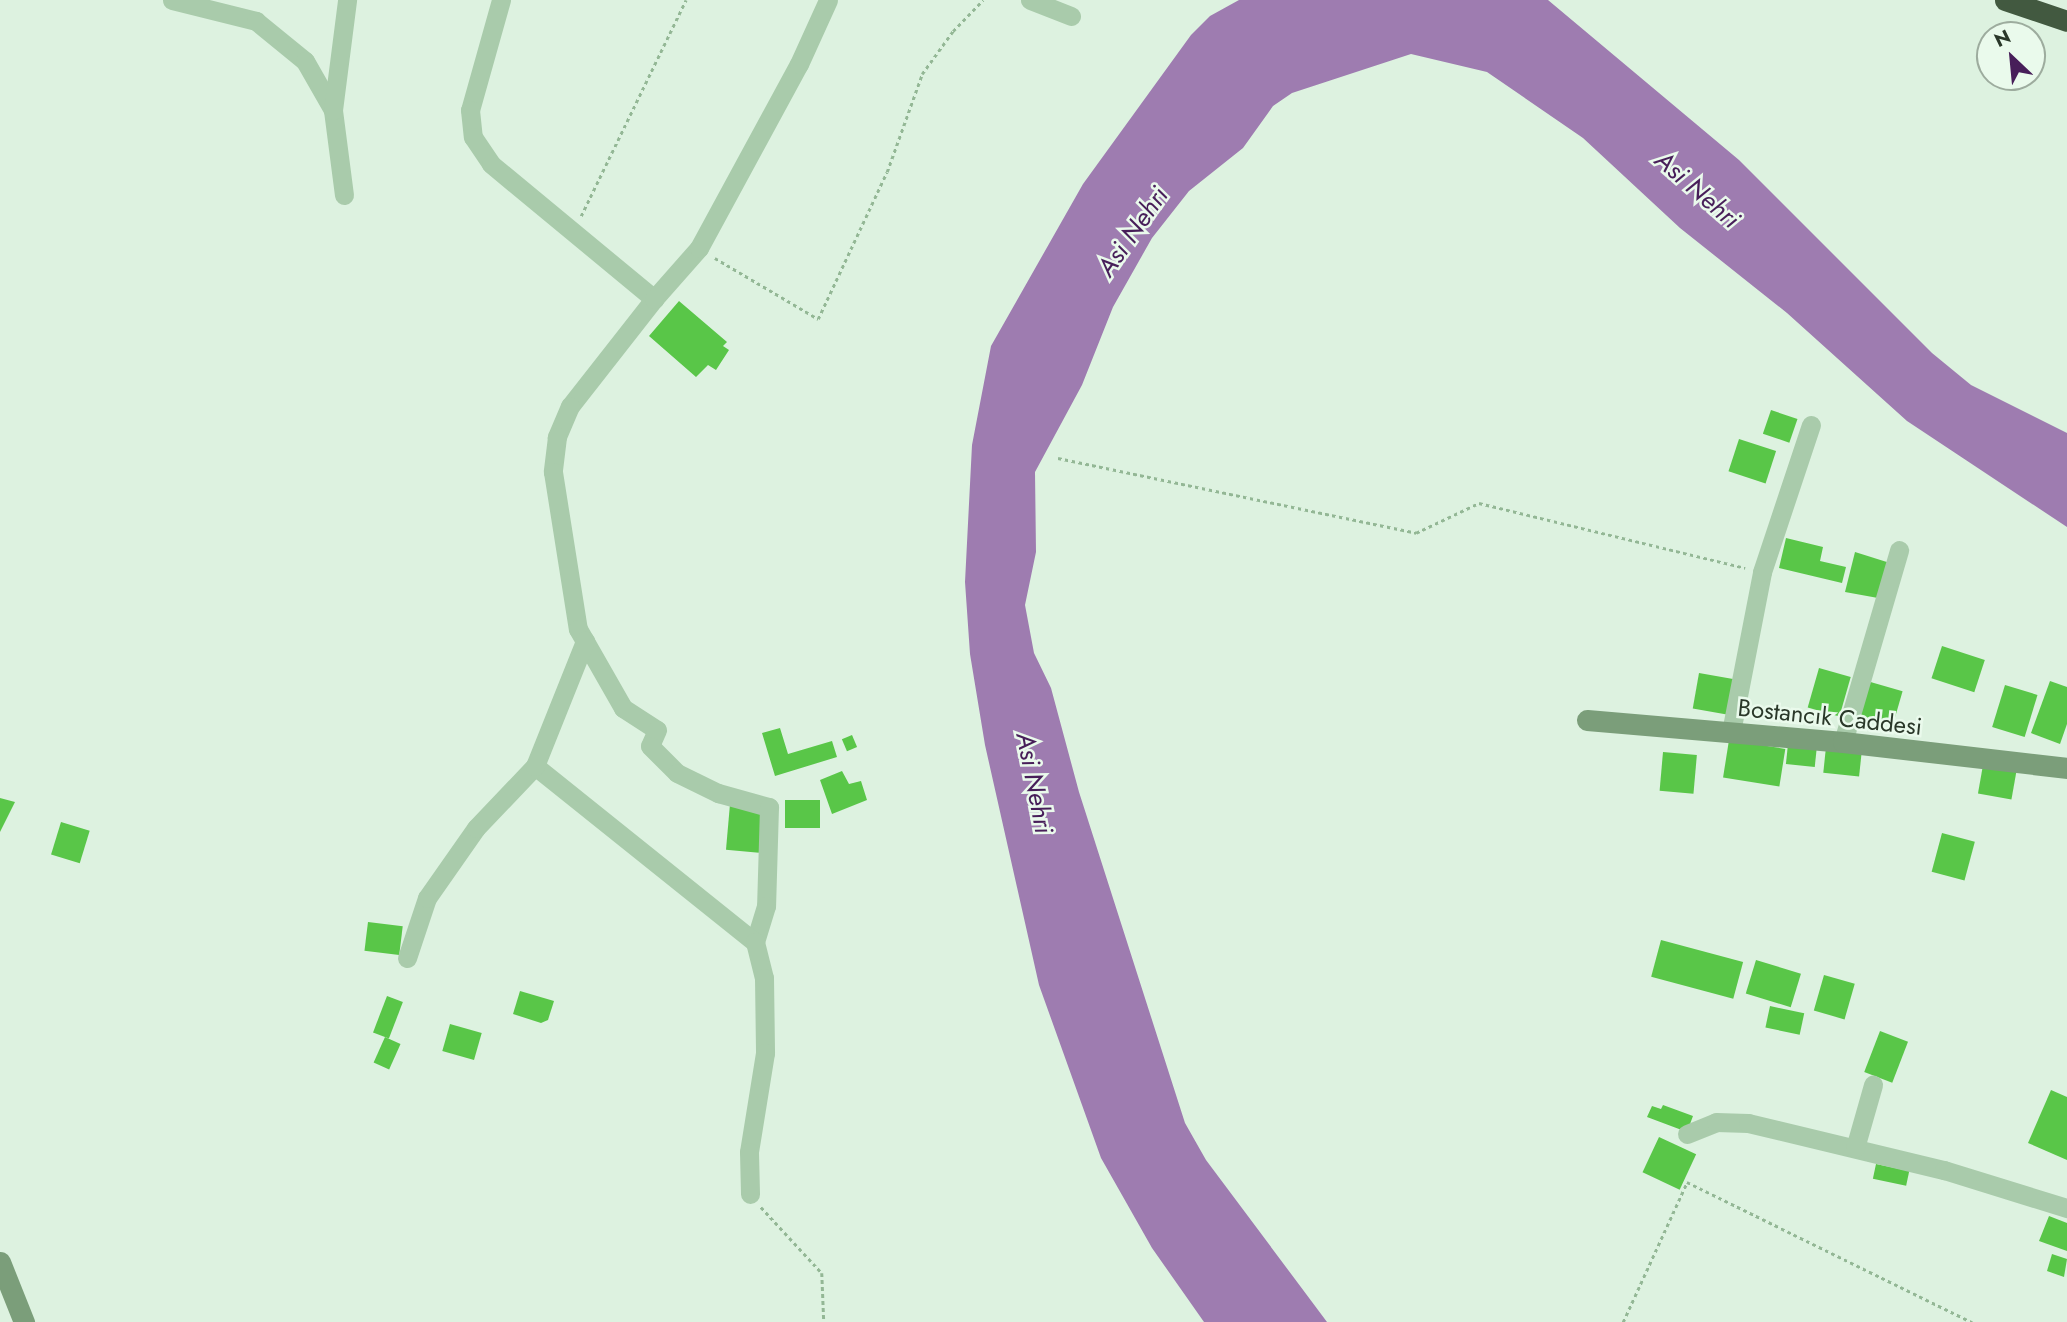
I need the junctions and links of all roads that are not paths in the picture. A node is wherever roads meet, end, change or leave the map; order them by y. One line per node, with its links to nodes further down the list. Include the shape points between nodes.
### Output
1 (172, 0): 9 (street, via 256,20 305,61)
2 (347, 0): 9 (street)
3 (500, 0): 11 (street, via 470,110 473,137 491,164)
4 (828, 0): 11 (street, via 799,64 699,248)
5 (1030, 0): 7 (street)
6 (2005, 0): 8 (highway)
7 (1071, 16)
8 (2067, 21)
9 (333, 110): 10 (street)
10 (344, 195)
11 (654, 299): 14 (street, via 570,406 557,437 553,472 578,629)
12 (1811, 425): 16 (street, via 1762,572)
13 (1899, 550): 17 (street)
14 (584, 640): 18 (street); 20 (street, via 623,708 657,730 650,746 677,773 718,793 769,807 766,906)
15 (1587, 720): 16 (street, Bostancık Caddesi)
16 (1731, 732): 17 (street, Bostancık Caddesi)
17 (1843, 742): 19 (street, Bostancık Caddesi)
18 (535, 766): 20 (street); 21 (street, via 476,828 427,898)
19 (2067, 768)
20 (755, 942): 25 (street, via 764,978 765,1053 749,1152)
21 (407, 958)
22 (1873, 1085): 24 (street)
23 (1687, 1134): 24 (street, via 1726,1121)
24 (1855, 1148): 26 (street)
25 (750, 1194)
26 (2067, 1208)
27 (0, 1262): 28 (street)
28 (24, 1322)

